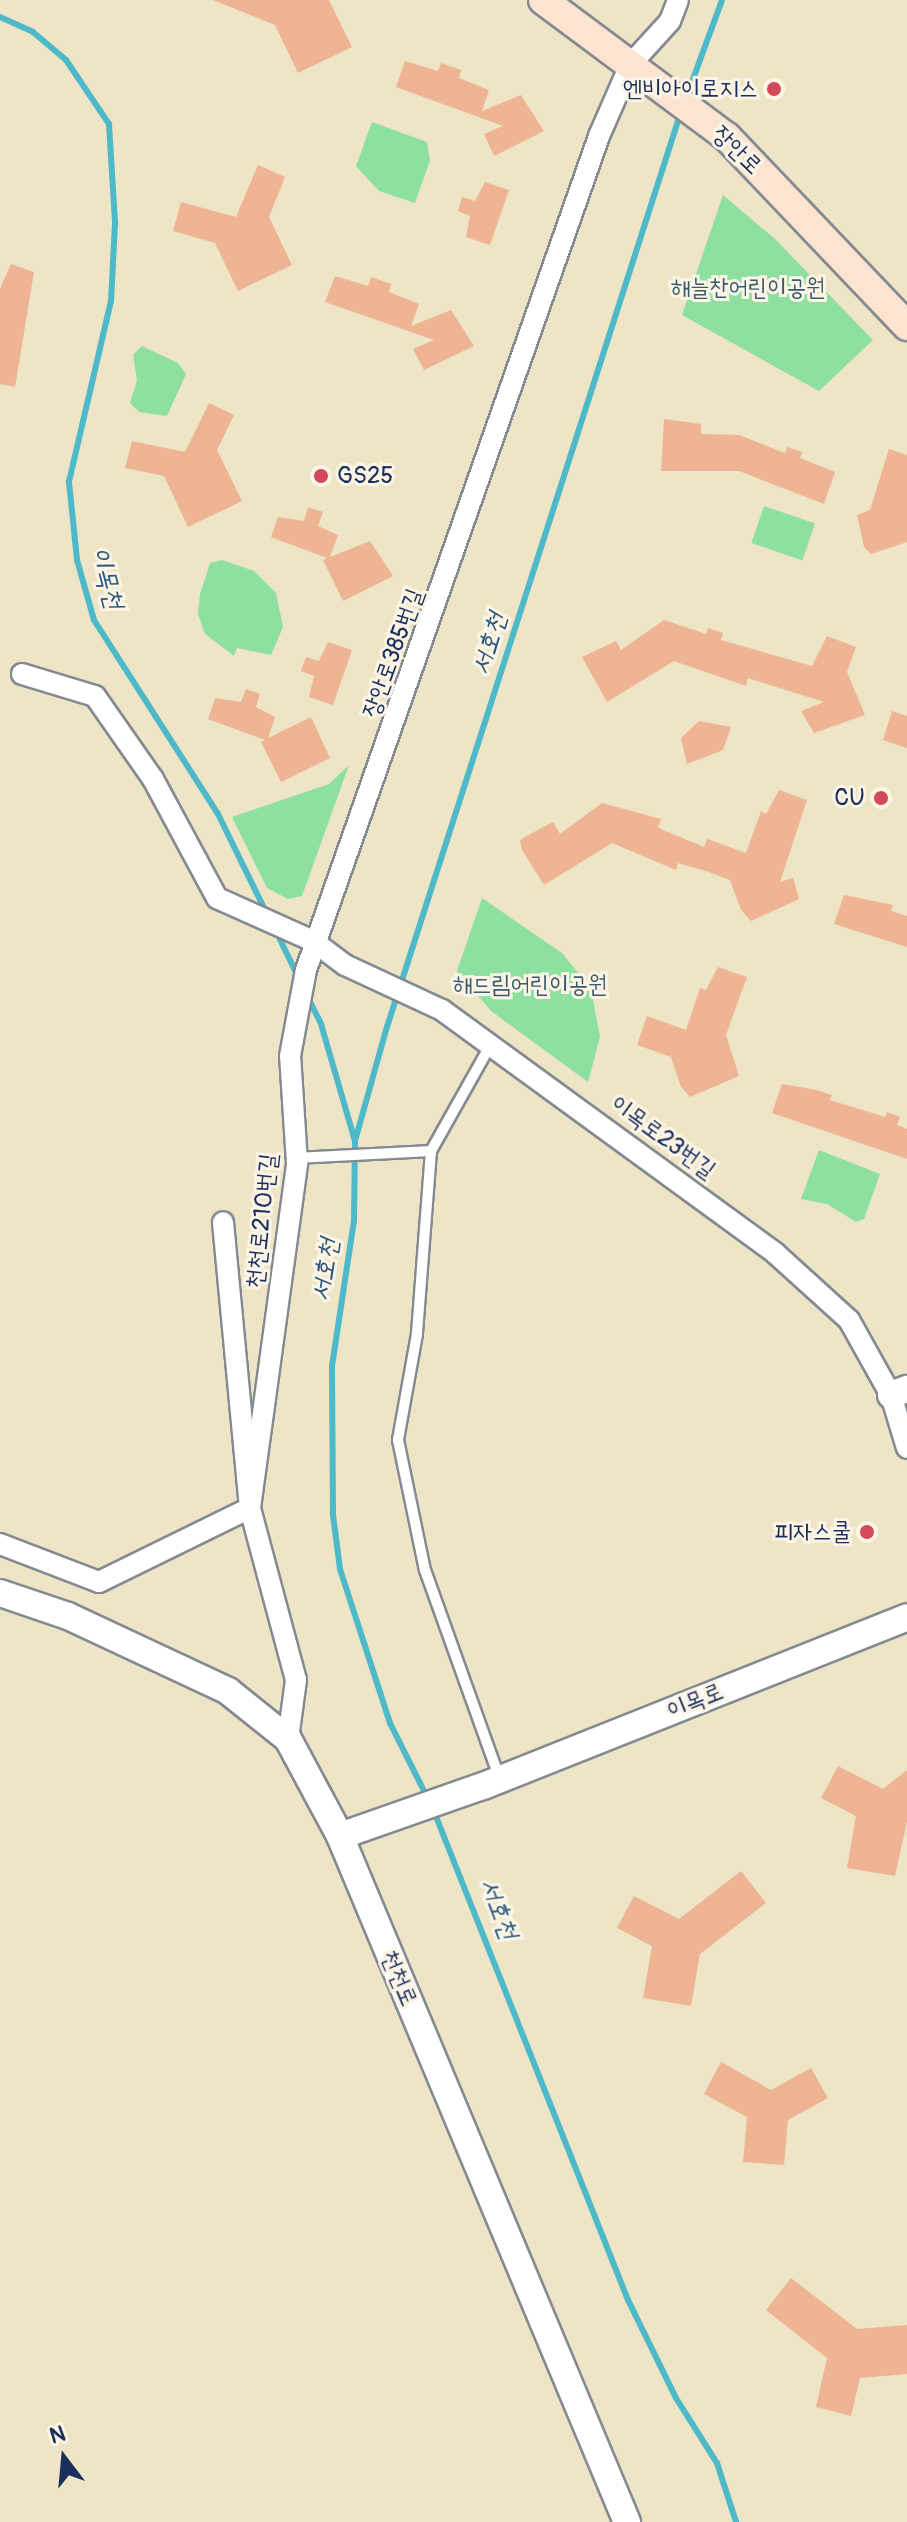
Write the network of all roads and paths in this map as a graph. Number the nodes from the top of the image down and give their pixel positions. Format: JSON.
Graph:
{"nodes":[{"id":1,"x":543,"y":0,"type":"edge"},
{"id":2,"x":678,"y":0,"type":"edge"},
{"id":3,"x":630,"y":65,"type":"junction"},
{"id":4,"x":907,"y":326,"type":"edge"},
{"id":5,"x":22,"y":674,"type":"dead end"},
{"id":6,"x":313,"y":941,"type":"junction"},
{"id":7,"x":491,"y":1044,"type":"junction"},
{"id":8,"x":431,"y":1151,"type":"junction"},
{"id":9,"x":300,"y":1158,"type":"junction"},
{"id":10,"x":223,"y":1222,"type":"dead end"},
{"id":11,"x":899,"y":1392,"type":"edge"},
{"id":12,"x":907,"y":1448,"type":"edge"},
{"id":13,"x":250,"y":1508,"type":"junction"},
{"id":14,"x":0,"y":1544,"type":"edge"},
{"id":15,"x":0,"y":1593,"type":"edge"},
{"id":16,"x":907,"y":1617,"type":"edge"},
{"id":17,"x":288,"y":1739,"type":"junction"},
{"id":18,"x":491,"y":1782,"type":"junction"},
{"id":19,"x":340,"y":1836,"type":"junction"},
{"id":20,"x":627,"y":2522,"type":"edge"}],
"edges":[{"from":1,"to":3,"type":"main road","name":"장안로"},
{"from":2,"to":3,"type":"street","name":"장안로385번길"},
{"from":3,"to":4,"type":"main road","name":"장안로"},
{"from":3,"to":6,"type":"street","name":"장안로385번길"},
{"from":5,"to":6,"type":"street"},
{"from":6,"to":7,"type":"street","name":"이목로23번길"},
{"from":6,"to":9,"type":"street","name":"천천로210번길"},
{"from":7,"to":8,"type":"lane"},
{"from":7,"to":11,"type":"street","name":"이목로23번길"},
{"from":8,"to":9,"type":"lane"},
{"from":8,"to":18,"type":"lane"},
{"from":9,"to":13,"type":"street","name":"천천로210번길"},
{"from":10,"to":13,"type":"street","name":"천천로210번길"},
{"from":11,"to":12,"type":"street","name":"이목로23번길"},
{"from":13,"to":14,"type":"street"},
{"from":13,"to":17,"type":"street","name":"천천로210번길"},
{"from":15,"to":17,"type":"street","name":"천천로"},
{"from":16,"to":18,"type":"street","name":"이목로"},
{"from":17,"to":19,"type":"street","name":"천천로"},
{"from":18,"to":19,"type":"street","name":"이목로"},
{"from":19,"to":20,"type":"street","name":"천천로"}]}
